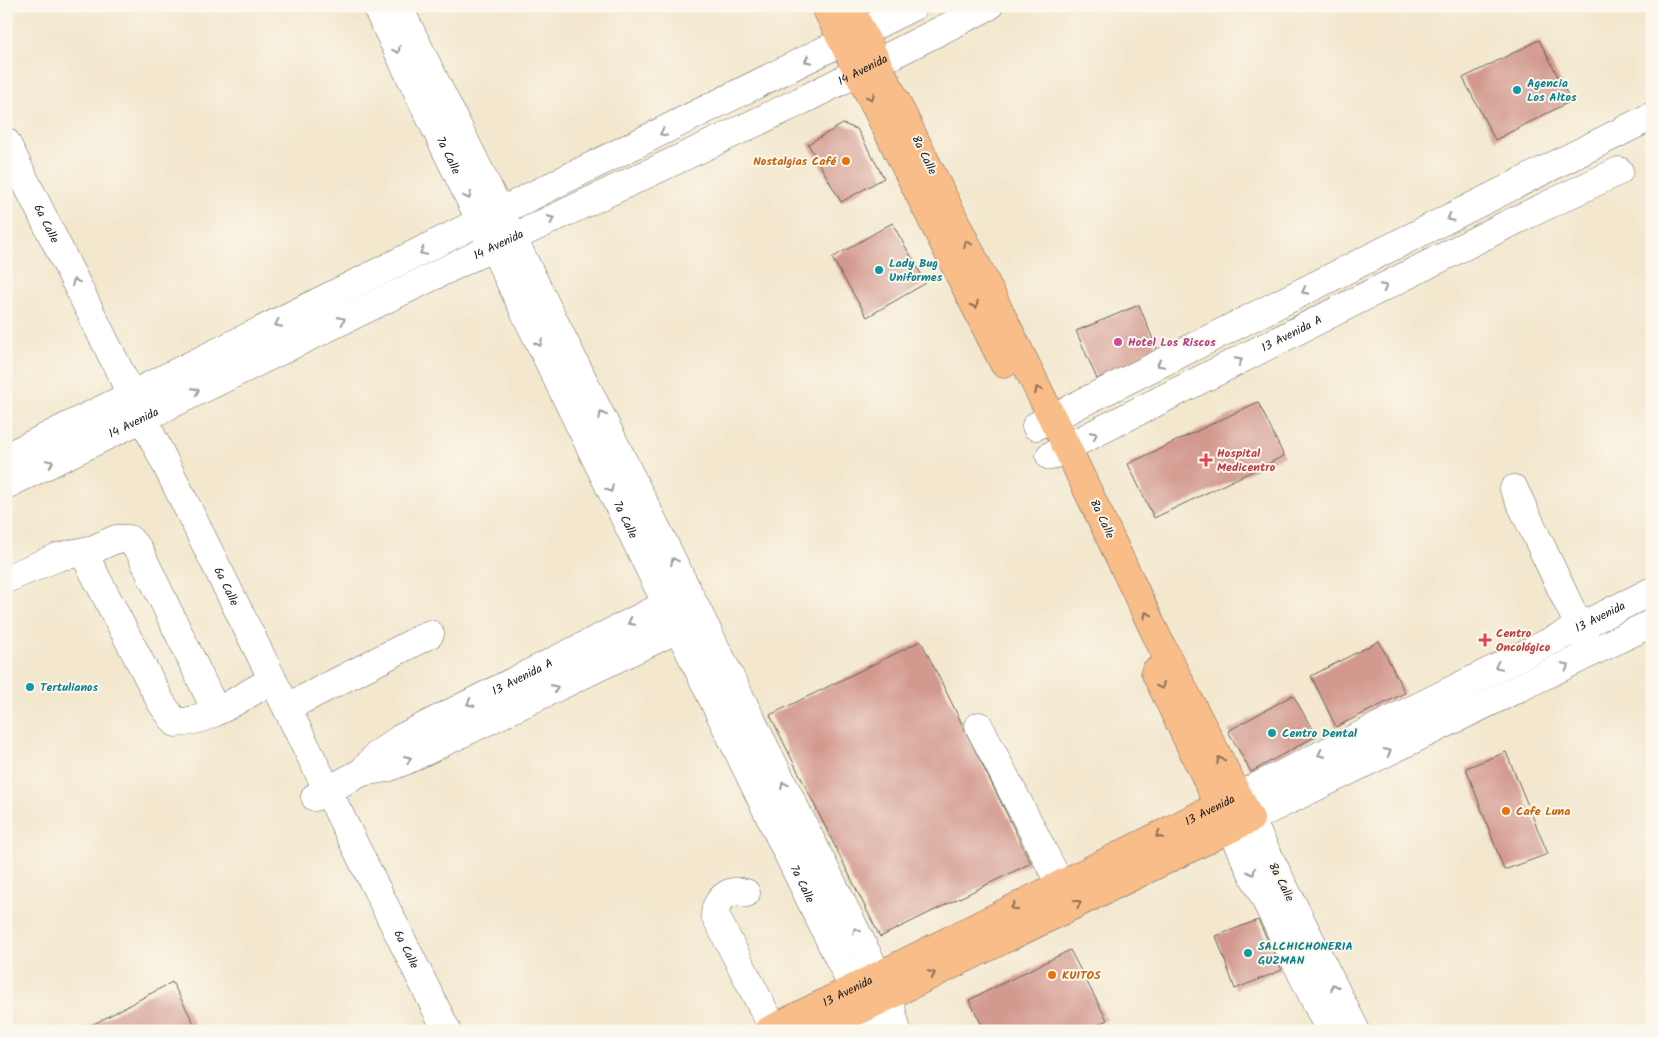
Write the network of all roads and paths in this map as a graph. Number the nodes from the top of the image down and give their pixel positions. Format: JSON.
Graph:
{"nodes":[{"id":1,"x":376,"y":6,"type":"edge"},
{"id":2,"x":398,"y":6,"type":"edge"},
{"id":3,"x":825,"y":6,"type":"edge"},
{"id":4,"x":850,"y":6,"type":"edge"},
{"id":5,"x":914,"y":6,"type":"edge"},
{"id":6,"x":990,"y":6,"type":"edge"},
{"id":7,"x":853,"y":37,"type":"junction"},
{"id":8,"x":869,"y":67,"type":"junction"},
{"id":9,"x":1652,"y":116,"type":"edge"},
{"id":10,"x":6,"y":142,"type":"edge"},
{"id":11,"x":1619,"y":172,"type":"dead end"},
{"id":12,"x":6,"y":185,"type":"edge"},
{"id":13,"x":1494,"y":196,"type":"junction"},
{"id":14,"x":1506,"y":225,"type":"junction"},
{"id":15,"x":497,"y":230,"type":"junction"},
{"id":16,"x":129,"y":410,"type":"junction"},
{"id":17,"x":1044,"y":422,"type":"junction"},
{"id":18,"x":1059,"y":452,"type":"junction"},
{"id":19,"x":6,"y":457,"type":"edge"},
{"id":20,"x":6,"y":485,"type":"edge"},
{"id":21,"x":1514,"y":489,"type":"dead end"},
{"id":22,"x":83,"y":552,"type":"junction"},
{"id":23,"x":6,"y":579,"type":"edge"},
{"id":24,"x":1652,"y":590,"type":"edge"},
{"id":25,"x":684,"y":611,"type":"junction"},
{"id":26,"x":1652,"y":624,"type":"edge"},
{"id":27,"x":1580,"y":626,"type":"junction"},
{"id":28,"x":430,"y":634,"type":"dead end"},
{"id":29,"x":1592,"y":653,"type":"junction"},
{"id":30,"x":260,"y":687,"type":"junction"},
{"id":31,"x":288,"y":707,"type":"junction"},
{"id":32,"x":216,"y":711,"type":"junction"},
{"id":33,"x":979,"y":726,"type":"dead end"},
{"id":34,"x":322,"y":793,"type":"junction"},
{"id":35,"x":1234,"y":812,"type":"junction"},
{"id":36,"x":1060,"y":884,"type":"junction"},
{"id":37,"x":746,"y":893,"type":"dead end"},
{"id":38,"x":883,"y":985,"type":"junction"},
{"id":39,"x":858,"y":998,"type":"junction"},
{"id":40,"x":771,"y":1029,"type":"edge"},
{"id":41,"x":431,"y":1031,"type":"edge"},
{"id":42,"x":448,"y":1031,"type":"edge"},
{"id":43,"x":817,"y":1031,"type":"edge"},
{"id":44,"x":880,"y":1031,"type":"edge"},
{"id":45,"x":897,"y":1031,"type":"edge"},
{"id":46,"x":1330,"y":1031,"type":"edge"},
{"id":47,"x":1356,"y":1031,"type":"edge"}],
"edges":[{"from":1,"to":15,"type":"street","name":"7a Calle","one_way":true},
{"from":2,"to":15,"type":"street","name":"7a Calle"},
{"from":3,"to":7,"type":"main road","name":"8a Calle"},
{"from":4,"to":7,"type":"main road","name":"8a Calle"},
{"from":5,"to":7,"type":"street","name":"14 Avenida"},
{"from":6,"to":8,"type":"street","name":"14 Avenida"},
{"from":7,"to":8,"type":"main road","name":"8a Calle"},
{"from":7,"to":15,"type":"street","name":"14 Avenida","one_way":true},
{"from":15,"to":8,"type":"street","name":"14 Avenida","one_way":true},
{"from":8,"to":17,"type":"main road","name":"8a Calle"},
{"from":9,"to":13,"type":"street"},
{"from":16,"to":10,"type":"street","name":"6a Calle","one_way":true},
{"from":11,"to":14,"type":"street","name":"13 Avenida A"},
{"from":12,"to":16,"type":"street","name":"6a Calle"},
{"from":13,"to":14,"type":"street"},
{"from":13,"to":17,"type":"street","one_way":true},
{"from":18,"to":14,"type":"street","name":"13 Avenida A","one_way":true},
{"from":15,"to":16,"type":"street","name":"14 Avenida"},
{"from":15,"to":25,"type":"street","name":"7a Calle"},
{"from":16,"to":19,"type":"street","name":"14 Avenida"},
{"from":20,"to":16,"type":"street","name":"14 Avenida","one_way":true},
{"from":16,"to":30,"type":"street","name":"6a Calle"},
{"from":16,"to":31,"type":"street","name":"6a Calle"},
{"from":17,"to":18,"type":"main road","name":"8a Calle"},
{"from":18,"to":35,"type":"main road","name":"8a Calle"},
{"from":21,"to":27,"type":"street"},
{"from":22,"to":23,"type":"street"},
{"from":22,"to":32,"type":"street"},
{"from":22,"to":32,"type":"street"},
{"from":24,"to":27,"type":"street","name":"13 Avenida"},
{"from":25,"to":34,"type":"street","name":"13 Avenida A"},
{"from":38,"to":25,"type":"street","name":"7a Calle","one_way":true},
{"from":25,"to":39,"type":"street","name":"7a Calle"},
{"from":26,"to":29,"type":"street","name":"13 Avenida"},
{"from":27,"to":29,"type":"street"},
{"from":27,"to":35,"type":"street","name":"13 Avenida","one_way":true},
{"from":28,"to":31,"type":"street"},
{"from":35,"to":29,"type":"street","name":"13 Avenida","one_way":true},
{"from":30,"to":32,"type":"street"},
{"from":30,"to":34,"type":"street","name":"6a Calle"},
{"from":31,"to":34,"type":"street","name":"6a Calle"},
{"from":33,"to":36,"type":"street"},
{"from":34,"to":41,"type":"street","name":"6a Calle"},
{"from":34,"to":42,"type":"street","name":"6a Calle"},
{"from":35,"to":36,"type":"main road","name":"13 Avenida","one_way":true},
{"from":38,"to":35,"type":"main road","name":"13 Avenida","one_way":true},
{"from":35,"to":46,"type":"street","name":"8a Calle","one_way":true},
{"from":47,"to":35,"type":"street","name":"8a Calle","one_way":true},
{"from":36,"to":38,"type":"main road","name":"13 Avenida","one_way":true},
{"from":37,"to":40,"type":"street"},
{"from":38,"to":39,"type":"main road","name":"13 Avenida"},
{"from":38,"to":45,"type":"street","name":"7a Calle"},
{"from":39,"to":40,"type":"main road","name":"13 Avenida"},
{"from":39,"to":43,"type":"main road","name":"13 Avenida"},
{"from":39,"to":44,"type":"street","name":"7a Calle"}]}
